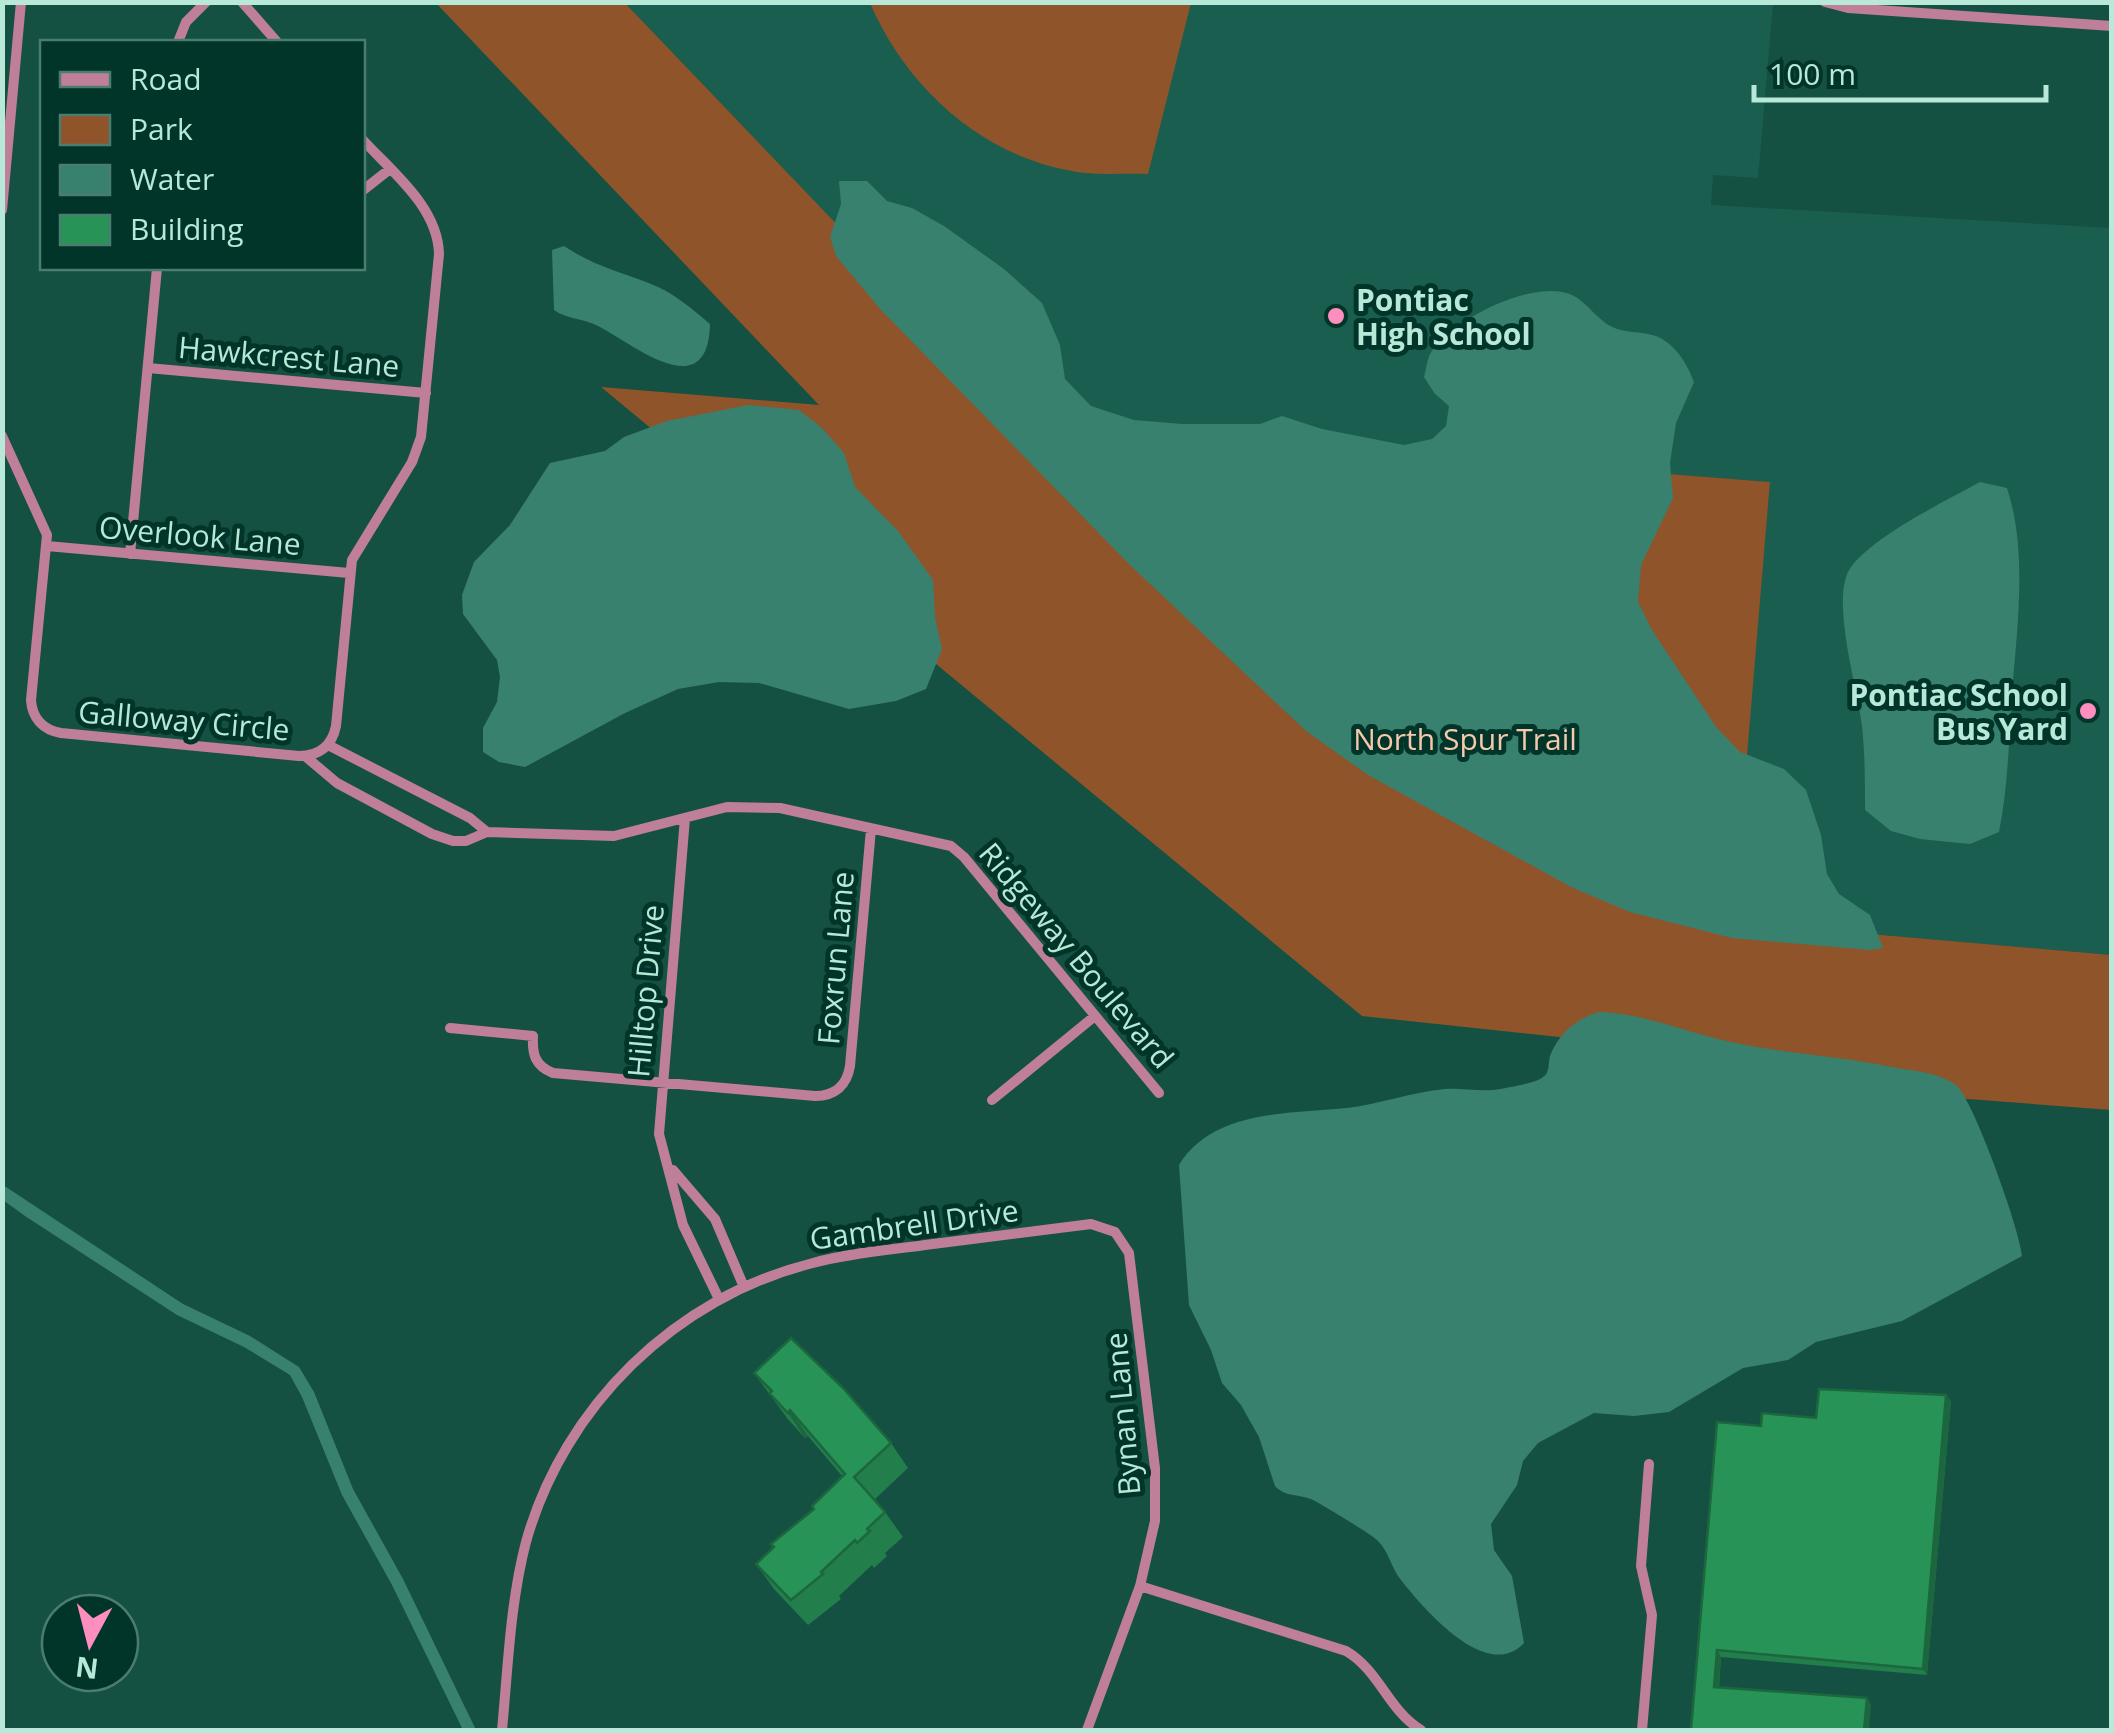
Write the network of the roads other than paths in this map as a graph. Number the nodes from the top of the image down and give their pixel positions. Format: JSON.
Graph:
{"nodes":[{"id":1,"x":22,"y":2,"type":"edge"},
{"id":2,"x":206,"y":2,"type":"edge"},
{"id":3,"x":242,"y":2,"type":"edge"},
{"id":4,"x":1825,"y":2,"type":"edge"},
{"id":5,"x":2110,"y":25,"type":"edge"},
{"id":6,"x":179,"y":40,"type":"edge"},
{"id":7,"x":276,"y":40,"type":"edge"},
{"id":8,"x":365,"y":142,"type":"edge"},
{"id":9,"x":390,"y":169,"type":"junction"},
{"id":10,"x":365,"y":189,"type":"edge"},
{"id":11,"x":2,"y":210,"type":"edge"},
{"id":12,"x":157,"y":270,"type":"edge"},
{"id":13,"x":148,"y":368,"type":"junction"},
{"id":14,"x":426,"y":393,"type":"junction"},
{"id":15,"x":2,"y":436,"type":"edge"},
{"id":16,"x":46,"y":546,"type":"junction"},
{"id":17,"x":130,"y":554,"type":"junction"},
{"id":18,"x":349,"y":573,"type":"junction"},
{"id":19,"x":328,"y":744,"type":"junction"},
{"id":20,"x":305,"y":756,"type":"junction"},
{"id":21,"x":685,"y":818,"type":"junction"},
{"id":22,"x":871,"y":829,"type":"junction"},
{"id":23,"x":487,"y":832,"type":"junction"},
{"id":24,"x":1095,"y":1016,"type":"junction"},
{"id":25,"x":450,"y":1028,"type":"dead end"},
{"id":26,"x":662,"y":1083,"type":"junction"},
{"id":27,"x":1159,"y":1093,"type":"dead end"},
{"id":28,"x":992,"y":1100,"type":"dead end"},
{"id":29,"x":670,"y":1167,"type":"junction"},
{"id":30,"x":1092,"y":1224,"type":"joint"},
{"id":31,"x":744,"y":1287,"type":"junction"},
{"id":32,"x":720,"y":1300,"type":"junction"},
{"id":33,"x":1650,"y":1464,"type":"dead end"},
{"id":34,"x":1140,"y":1586,"type":"junction"},
{"id":35,"x":502,"y":1730,"type":"edge"},
{"id":36,"x":1087,"y":1730,"type":"edge"},
{"id":37,"x":1421,"y":1730,"type":"edge"},
{"id":38,"x":1642,"y":1730,"type":"edge"}],
"edges":[{"from":1,"to":11,"type":"street"},
{"from":2,"to":6,"type":"street"},
{"from":3,"to":7,"type":"street"},
{"from":4,"to":5,"type":"street"},
{"from":8,"to":9,"type":"street","name":"Galloway Circle"},
{"from":9,"to":10,"type":"street"},
{"from":9,"to":14,"type":"street","name":"Galloway Circle"},
{"from":12,"to":13,"type":"street"},
{"from":13,"to":14,"type":"street","name":"Hawkcrest Lane"},
{"from":13,"to":17,"type":"street"},
{"from":14,"to":18,"type":"street","name":"Galloway Circle"},
{"from":15,"to":16,"type":"street","name":"Galloway Circle"},
{"from":16,"to":17,"type":"street","name":"Overlook Lane"},
{"from":16,"to":20,"type":"street","name":"Galloway Circle"},
{"from":17,"to":18,"type":"street","name":"Overlook Lane"},
{"from":18,"to":19,"type":"street","name":"Galloway Circle"},
{"from":19,"to":20,"type":"street","name":"Galloway Circle"},
{"from":19,"to":23,"type":"street"},
{"from":20,"to":23,"type":"street","name":"Ridgeway Boulevard"},
{"from":21,"to":22,"type":"street","name":"Ridgeway Boulevard"},
{"from":21,"to":23,"type":"street","name":"Ridgeway Boulevard"},
{"from":21,"to":26,"type":"street","name":"Hilltop Drive"},
{"from":22,"to":24,"type":"street","name":"Ridgeway Boulevard"},
{"from":22,"to":26,"type":"street","name":"Foxrun Lane"},
{"from":24,"to":27,"type":"street","name":"Ridgeway Boulevard"},
{"from":24,"to":28,"type":"street"},
{"from":25,"to":26,"type":"street"},
{"from":26,"to":29,"type":"street","name":"Hilltop Drive"},
{"from":29,"to":31,"type":"street","name":"Hilltop Drive"},
{"from":29,"to":32,"type":"street","name":"Hilltop Drive"},
{"from":30,"to":31,"type":"street","name":"Gambrell Drive"},
{"from":30,"to":34,"type":"street","name":"Bynan Lane"},
{"from":31,"to":32,"type":"street","name":"Gambrell Drive"},
{"from":32,"to":35,"type":"street","name":"Gambrell Drive"},
{"from":33,"to":38,"type":"street"},
{"from":34,"to":36,"type":"street","name":"Bynan Lane"},
{"from":34,"to":37,"type":"street"}]}
